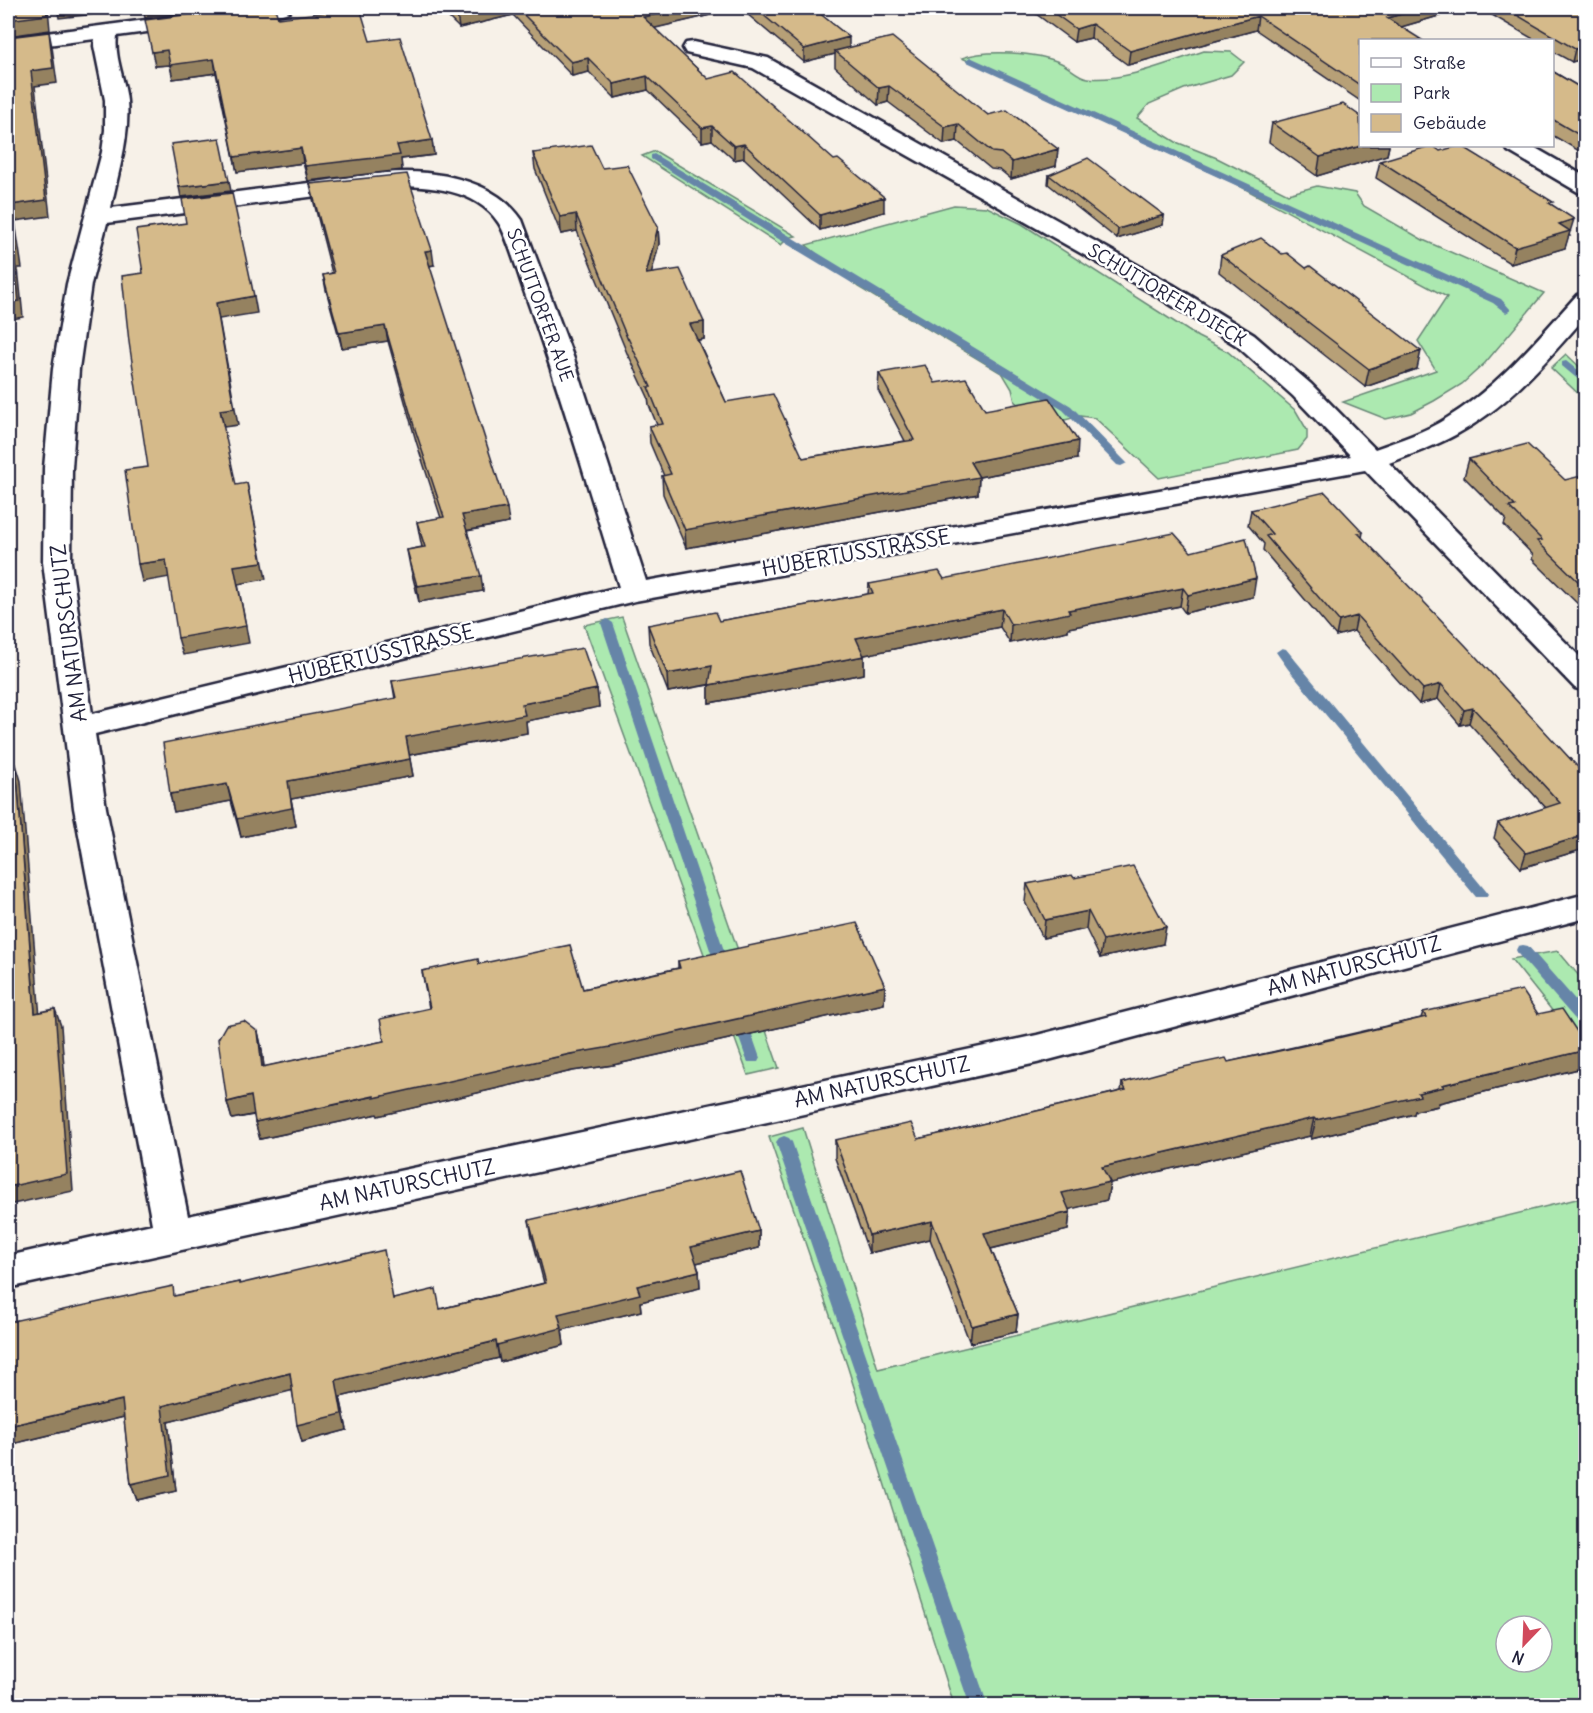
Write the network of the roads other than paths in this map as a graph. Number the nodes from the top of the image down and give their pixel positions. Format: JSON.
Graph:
{"nodes":[{"id":1,"x":282,"y":8,"type":"edge"},
{"id":2,"x":107,"y":30,"type":"junction"},
{"id":3,"x":8,"y":44,"type":"edge"},
{"id":4,"x":694,"y":48,"type":"dead end"},
{"id":5,"x":1518,"y":147,"type":"edge"},
{"id":6,"x":1586,"y":187,"type":"edge"},
{"id":7,"x":97,"y":217,"type":"junction"},
{"id":8,"x":1586,"y":300,"type":"edge"},
{"id":9,"x":1371,"y":461,"type":"junction"},
{"id":10,"x":635,"y":592,"type":"junction"},
{"id":11,"x":1586,"y":681,"type":"edge"},
{"id":12,"x":80,"y":726,"type":"junction"},
{"id":13,"x":1586,"y":906,"type":"edge"},
{"id":14,"x":173,"y":1235,"type":"junction"},
{"id":15,"x":8,"y":1272,"type":"edge"}],
"edges":[{"from":1,"to":2,"type":"street"},
{"from":2,"to":3,"type":"street"},
{"from":2,"to":7,"type":"street","name":"AM NATURSCHUTZ"},
{"from":4,"to":9,"type":"street","name":"SCHUTTORFER DIECK"},
{"from":5,"to":6,"type":"street"},
{"from":7,"to":10,"type":"street","name":"SCHUTTORFER AUE"},
{"from":7,"to":12,"type":"street","name":"AM NATURSCHUTZ"},
{"from":8,"to":9,"type":"street","name":"HUBERTUSSTRASSE"},
{"from":9,"to":10,"type":"street","name":"HUBERTUSSTRASSE"},
{"from":9,"to":11,"type":"street","name":"SCHUTTORFER DIECK"},
{"from":10,"to":12,"type":"street","name":"HUBERTUSSTRASSE"},
{"from":12,"to":14,"type":"street","name":"AM NATURSCHUTZ"},
{"from":13,"to":14,"type":"street","name":"AM NATURSCHUTZ"},
{"from":14,"to":15,"type":"street","name":"AM NATURSCHUTZ"}]}
